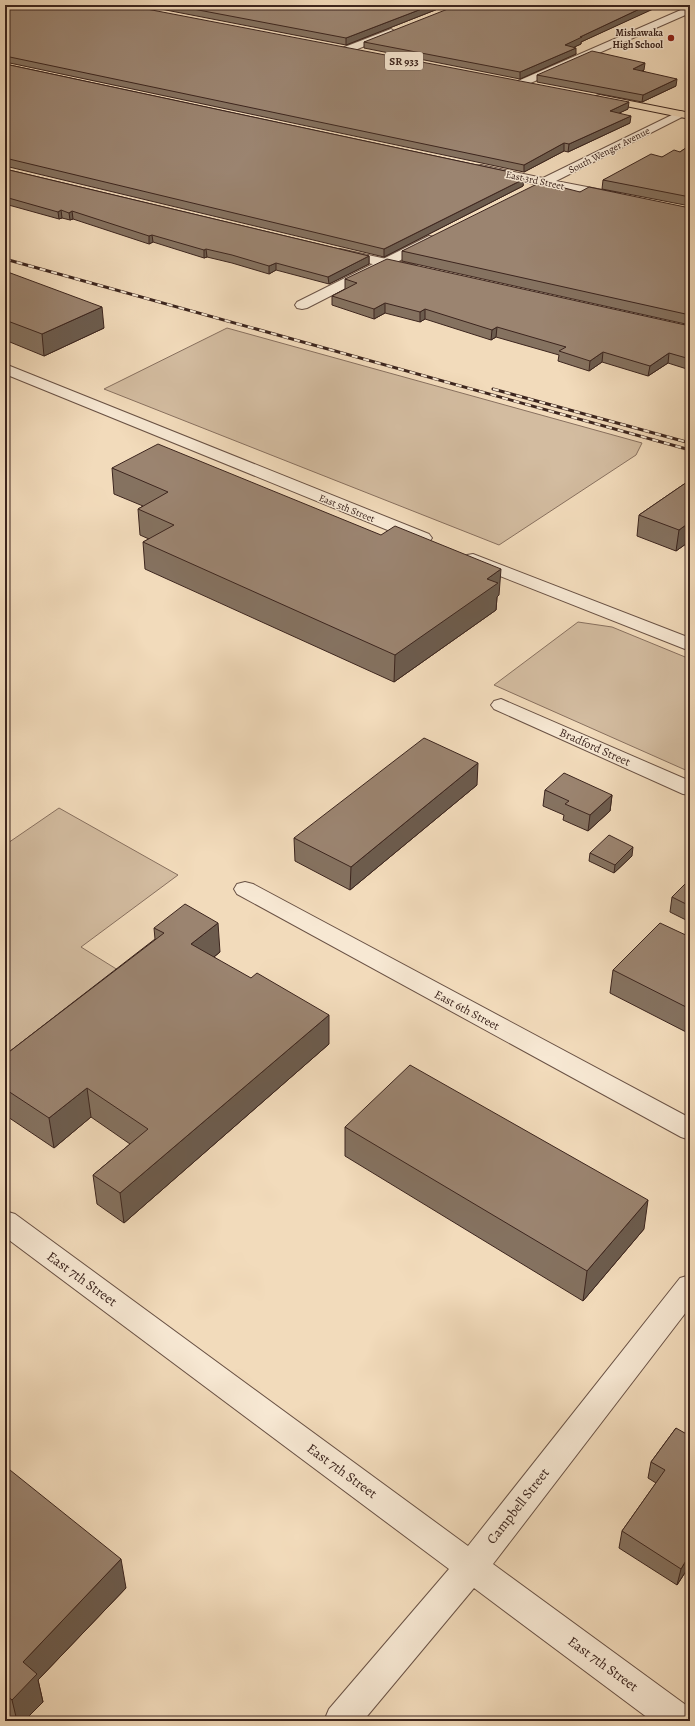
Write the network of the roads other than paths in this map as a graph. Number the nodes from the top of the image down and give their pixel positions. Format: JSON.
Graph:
{"nodes":[{"id":1,"x":690,"y":10,"type":"edge"},
{"id":2,"x":401,"y":28,"type":"edge"},
{"id":3,"x":342,"y":49,"type":"joint"},
{"id":4,"x":367,"y":54,"type":"edge"},
{"id":5,"x":518,"y":82,"type":"joint"},
{"id":6,"x":537,"y":86,"type":"edge"},
{"id":7,"x":590,"y":96,"type":"edge"},
{"id":8,"x":685,"y":115,"type":"edge"},
{"id":9,"x":471,"y":167,"type":"edge"},
{"id":10,"x":545,"y":182,"type":"junction"},
{"id":11,"x":524,"y":192,"type":"edge"},
{"id":12,"x":629,"y":199,"type":"edge"},
{"id":13,"x":440,"y":235,"type":"edge"},
{"id":14,"x":331,"y":251,"type":"edge"},
{"id":15,"x":385,"y":263,"type":"junction"},
{"id":16,"x":424,"y":271,"type":"edge"},
{"id":17,"x":302,"y":305,"type":"dead end"},
{"id":18,"x":5,"y":369,"type":"edge"},
{"id":19,"x":435,"y":543,"type":"edge"},
{"id":20,"x":457,"y":552,"type":"edge"},
{"id":21,"x":690,"y":645,"type":"edge"},
{"id":22,"x":501,"y":705,"type":"dead end"},
{"id":23,"x":690,"y":789,"type":"edge"},
{"id":24,"x":245,"y":889,"type":"dead end"},
{"id":25,"x":690,"y":1130,"type":"edge"},
{"id":26,"x":5,"y":1222,"type":"edge"},
{"id":27,"x":690,"y":1286,"type":"edge"},
{"id":28,"x":471,"y":1567,"type":"junction"},
{"id":29,"x":341,"y":1721,"type":"edge"},
{"id":30,"x":680,"y":1721,"type":"edge"}],
"edges":[{"from":1,"to":5,"type":"street"},
{"from":2,"to":3,"type":"street"},
{"from":3,"to":4,"type":"main road","number":"SR 933"},
{"from":5,"to":6,"type":"main road"},
{"from":7,"to":8,"type":"main road"},
{"from":8,"to":10,"type":"street","name":"South Wenger Avenue"},
{"from":9,"to":10,"type":"street","name":"East 3rd Street"},
{"from":10,"to":11,"type":"street","name":"South Wenger Avenue"},
{"from":10,"to":12,"type":"street","name":"East 3rd Street"},
{"from":13,"to":15,"type":"street"},
{"from":14,"to":15,"type":"street"},
{"from":15,"to":16,"type":"street"},
{"from":15,"to":17,"type":"street"},
{"from":18,"to":19,"type":"street","name":"East 5th Street"},
{"from":20,"to":21,"type":"street"},
{"from":22,"to":23,"type":"street","name":"Bradford Street"},
{"from":24,"to":25,"type":"street","name":"East 6th Street"},
{"from":26,"to":28,"type":"street","name":"East 7th Street"},
{"from":27,"to":28,"type":"street","name":"Campbell Street"},
{"from":28,"to":29,"type":"street","name":"Campbell Street"},
{"from":28,"to":30,"type":"street","name":"East 7th Street"}]}
